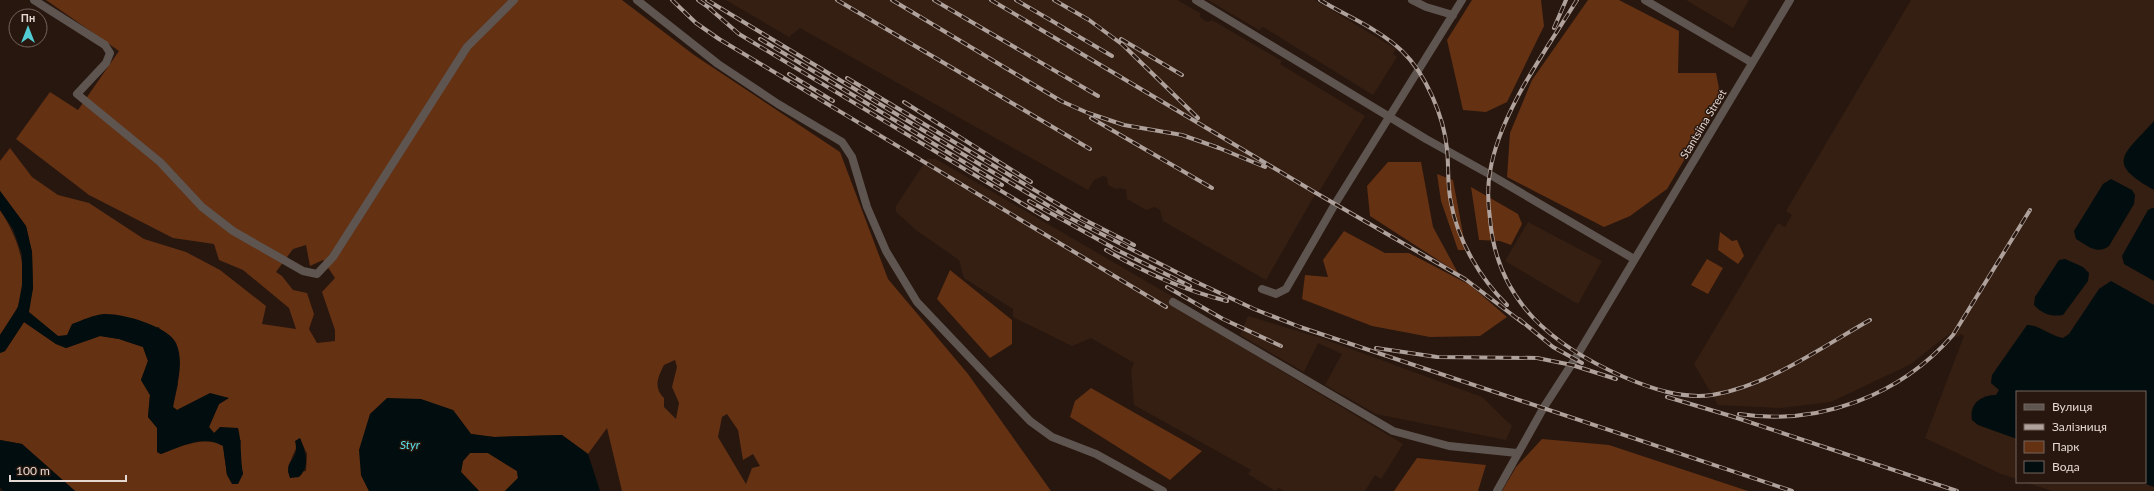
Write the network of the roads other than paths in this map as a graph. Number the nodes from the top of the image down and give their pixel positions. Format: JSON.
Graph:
{"nodes":[{"id":1,"x":34,"y":0,"type":"edge"},
{"id":2,"x":514,"y":0,"type":"edge"},
{"id":3,"x":637,"y":0,"type":"edge"},
{"id":4,"x":1196,"y":0,"type":"edge"},
{"id":5,"x":1412,"y":0,"type":"edge"},
{"id":6,"x":1462,"y":0,"type":"edge"},
{"id":7,"x":1645,"y":0,"type":"edge"},
{"id":8,"x":1790,"y":0,"type":"edge"},
{"id":9,"x":1453,"y":15,"type":"junction"},
{"id":10,"x":1751,"y":62,"type":"junction"},
{"id":11,"x":1390,"y":117,"type":"junction"},
{"id":12,"x":1634,"y":259,"type":"junction"},
{"id":13,"x":1262,"y":289,"type":"dead end"},
{"id":14,"x":1173,"y":302,"type":"dead end"},
{"id":15,"x":1517,"y":453,"type":"junction"},
{"id":16,"x":1163,"y":491,"type":"edge"},
{"id":17,"x":1497,"y":491,"type":"edge"}],
"edges":[{"from":1,"to":2,"type":"street"},
{"from":3,"to":16,"type":"street"},
{"from":4,"to":11,"type":"street"},
{"from":5,"to":9,"type":"street"},
{"from":6,"to":9,"type":"street"},
{"from":7,"to":10,"type":"street"},
{"from":8,"to":10,"type":"street","name":"Stantsiina Street"},
{"from":9,"to":11,"type":"street"},
{"from":10,"to":12,"type":"street","name":"Stantsiina Street"},
{"from":11,"to":12,"type":"street"},
{"from":11,"to":13,"type":"street"},
{"from":12,"to":15,"type":"street","name":"Stantsiina Street"},
{"from":14,"to":15,"type":"street"},
{"from":15,"to":17,"type":"street","name":"Stantsiina Street"}]}
